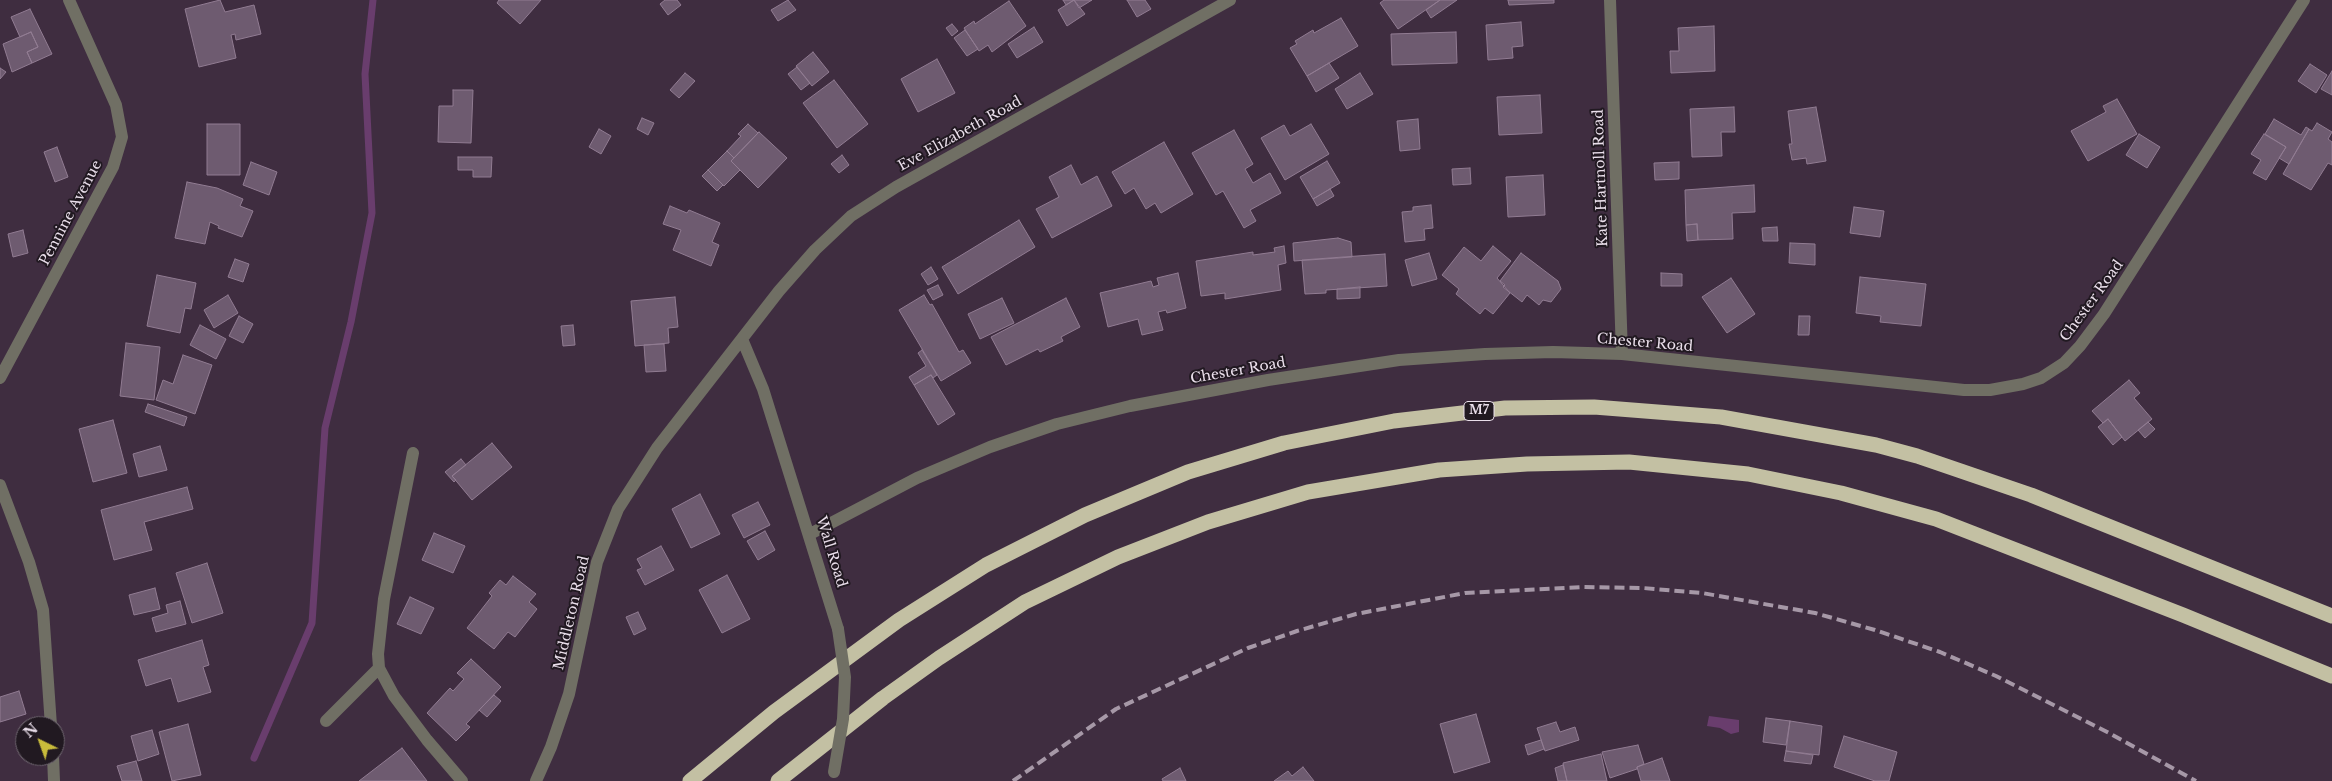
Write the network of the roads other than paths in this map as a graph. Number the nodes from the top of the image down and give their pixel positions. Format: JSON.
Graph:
{"nodes":[{"id":1,"x":69,"y":0,"type":"edge"},
{"id":2,"x":1230,"y":0,"type":"edge"},
{"id":3,"x":1610,"y":0,"type":"edge"},
{"id":4,"x":2304,"y":0,"type":"edge"},
{"id":5,"x":742,"y":339,"type":"junction"},
{"id":6,"x":1622,"y":354,"type":"junction"},
{"id":7,"x":0,"y":378,"type":"edge"},
{"id":8,"x":413,"y":453,"type":"dead end"},
{"id":9,"x":0,"y":485,"type":"edge"},
{"id":10,"x":810,"y":534,"type":"junction"},
{"id":11,"x":2332,"y":616,"type":"edge"},
{"id":12,"x":379,"y":668,"type":"junction"},
{"id":13,"x":2332,"y":676,"type":"edge"},
{"id":14,"x":51,"y":716,"type":"edge"},
{"id":15,"x":326,"y":720,"type":"dead end"},
{"id":16,"x":53,"y":766,"type":"edge"},
{"id":17,"x":832,"y":776,"type":"edge"},
{"id":18,"x":54,"y":781,"type":"edge"},
{"id":19,"x":462,"y":781,"type":"edge"},
{"id":20,"x":536,"y":781,"type":"edge"},
{"id":21,"x":690,"y":781,"type":"edge"},
{"id":22,"x":778,"y":781,"type":"edge"}],
"edges":[{"from":1,"to":7,"type":"street","name":"Pennine Avenue"},
{"from":2,"to":5,"type":"street","name":"Eve Elizabeth Road"},
{"from":3,"to":6,"type":"street","name":"Kate Hartnoll Road"},
{"from":4,"to":6,"type":"street","name":"Chester Road"},
{"from":5,"to":10,"type":"street","name":"Wall Road"},
{"from":5,"to":20,"type":"street","name":"Middleton Road"},
{"from":6,"to":10,"type":"street","name":"Chester Road"},
{"from":8,"to":12,"type":"street"},
{"from":9,"to":14,"type":"street"},
{"from":10,"to":17,"type":"street","name":"Wall Road","bridge":true},
{"from":11,"to":21,"type":"highway","number":"M7"},
{"from":12,"to":15,"type":"street"},
{"from":12,"to":19,"type":"street"},
{"from":13,"to":22,"type":"highway"},
{"from":16,"to":18,"type":"street"}]}
